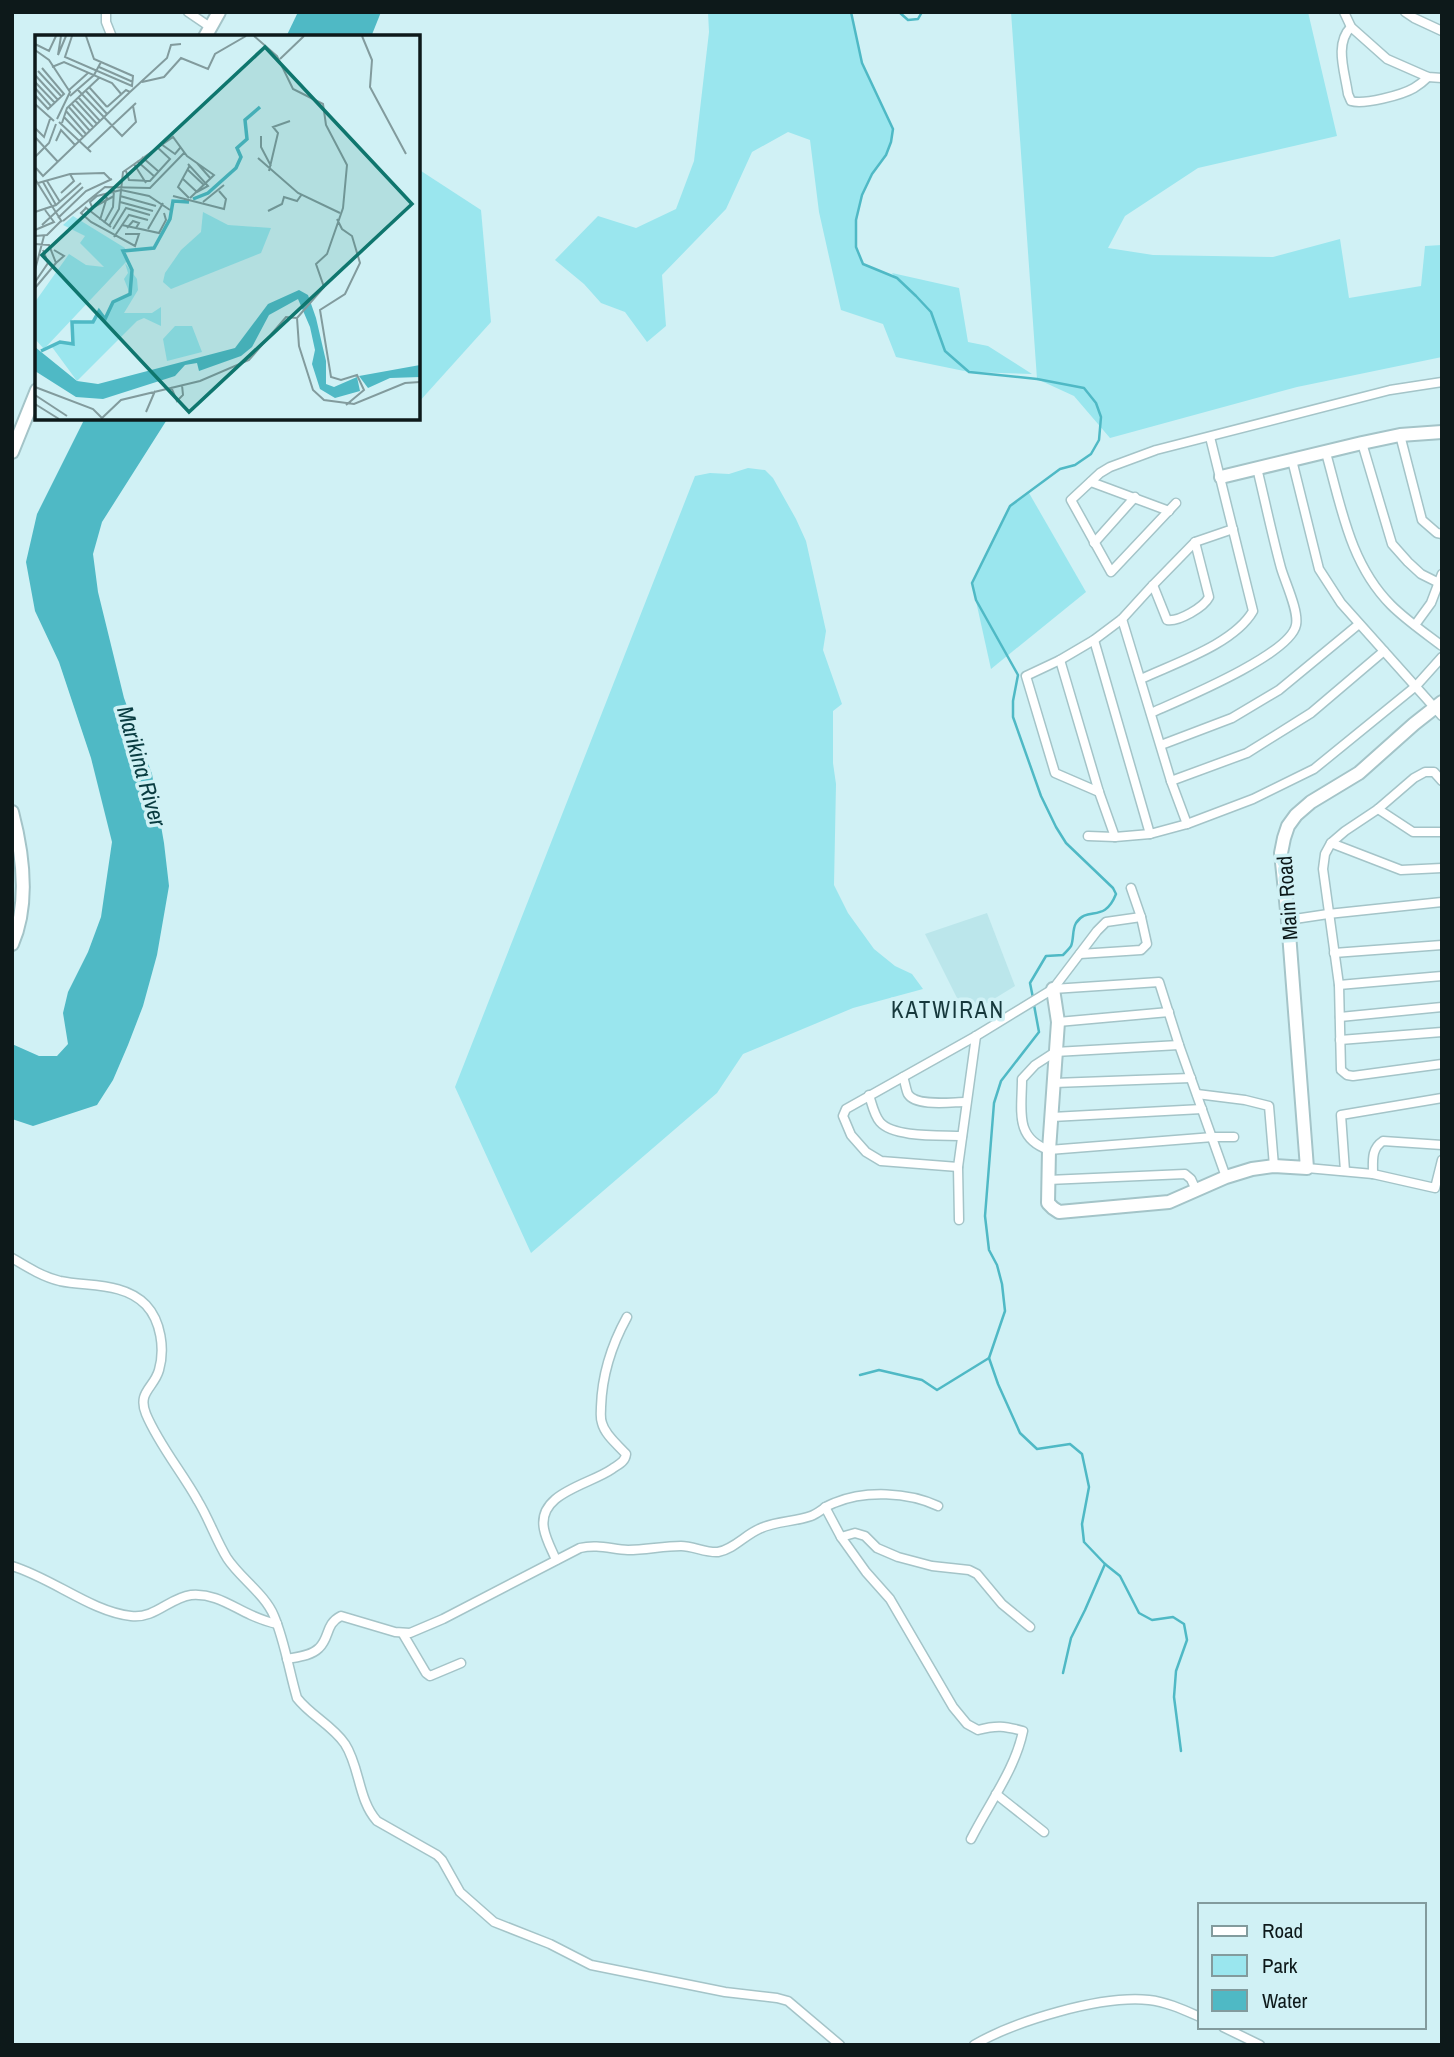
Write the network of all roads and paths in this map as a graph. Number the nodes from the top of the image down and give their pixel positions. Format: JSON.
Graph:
{"nodes":[{"id":1,"x":106,"y":12,"type":"edge"},
{"id":2,"x":188,"y":12,"type":"edge"},
{"id":3,"x":219,"y":12,"type":"edge"},
{"id":4,"x":1344,"y":12,"type":"edge"},
{"id":5,"x":1405,"y":12,"type":"edge"},
{"id":6,"x":1351,"y":27,"type":"junction"},
{"id":7,"x":1442,"y":31,"type":"edge"},
{"id":8,"x":207,"y":32,"type":"edge"},
{"id":9,"x":110,"y":35,"type":"edge"},
{"id":10,"x":1428,"y":77,"type":"junction"},
{"id":11,"x":1442,"y":78,"type":"edge"},
{"id":12,"x":1442,"y":382,"type":"edge"},
{"id":13,"x":35,"y":395,"type":"edge"},
{"id":14,"x":1442,"y":432,"type":"edge"},
{"id":15,"x":1400,"y":435,"type":"junction"},
{"id":16,"x":1210,"y":438,"type":"junction"},
{"id":17,"x":1363,"y":443,"type":"junction"},
{"id":18,"x":12,"y":452,"type":"edge"},
{"id":19,"x":1326,"y":453,"type":"junction"},
{"id":20,"x":1292,"y":460,"type":"junction"},
{"id":21,"x":1257,"y":468,"type":"junction"},
{"id":22,"x":1221,"y":477,"type":"junction"},
{"id":23,"x":1091,"y":482,"type":"junction"},
{"id":24,"x":1135,"y":498,"type":"junction"},
{"id":25,"x":1176,"y":503,"type":"dead end"},
{"id":26,"x":1169,"y":511,"type":"junction"},
{"id":27,"x":1233,"y":529,"type":"junction"},
{"id":28,"x":1442,"y":534,"type":"edge"},
{"id":29,"x":1195,"y":542,"type":"junction"},
{"id":30,"x":1094,"y":543,"type":"junction"},
{"id":31,"x":1440,"y":578,"type":"edge"},
{"id":32,"x":1153,"y":585,"type":"junction"},
{"id":33,"x":1122,"y":619,"type":"junction"},
{"id":34,"x":1359,"y":624,"type":"junction"},
{"id":35,"x":1415,"y":625,"type":"junction"},
{"id":36,"x":1094,"y":640,"type":"junction"},
{"id":37,"x":1442,"y":646,"type":"edge"},
{"id":38,"x":1384,"y":652,"type":"junction"},
{"id":39,"x":1442,"y":657,"type":"edge"},
{"id":40,"x":1060,"y":660,"type":"junction"},
{"id":41,"x":1141,"y":679,"type":"junction"},
{"id":42,"x":1416,"y":685,"type":"junction"},
{"id":43,"x":1439,"y":709,"type":"edge"},
{"id":44,"x":1151,"y":713,"type":"junction"},
{"id":45,"x":1161,"y":745,"type":"junction"},
{"id":46,"x":1442,"y":780,"type":"edge"},
{"id":47,"x":1171,"y":781,"type":"junction"},
{"id":48,"x":1099,"y":792,"type":"junction"},
{"id":49,"x":1378,"y":809,"type":"junction"},
{"id":50,"x":12,"y":812,"type":"edge"},
{"id":51,"x":1187,"y":824,"type":"junction"},
{"id":52,"x":1442,"y":832,"type":"edge"},
{"id":53,"x":1150,"y":834,"type":"junction"},
{"id":54,"x":1088,"y":836,"type":"dead end"},
{"id":55,"x":1115,"y":837,"type":"junction"},
{"id":56,"x":1331,"y":843,"type":"junction"},
{"id":57,"x":1442,"y":868,"type":"edge"},
{"id":58,"x":1131,"y":888,"type":"dead end"},
{"id":59,"x":1442,"y":902,"type":"edge"},
{"id":60,"x":1328,"y":914,"type":"junction"},
{"id":61,"x":1141,"y":917,"type":"junction"},
{"id":62,"x":1289,"y":920,"type":"junction"},
{"id":63,"x":12,"y":944,"type":"edge"},
{"id":64,"x":1442,"y":944,"type":"edge"},
{"id":65,"x":1334,"y":953,"type":"junction"},
{"id":66,"x":1080,"y":954,"type":"junction"},
{"id":67,"x":1442,"y":976,"type":"edge"},
{"id":68,"x":1339,"y":985,"type":"junction"},
{"id":69,"x":1053,"y":989,"type":"junction"},
{"id":70,"x":1442,"y":1007,"type":"edge"},
{"id":71,"x":1169,"y":1012,"type":"junction"},
{"id":72,"x":1340,"y":1017,"type":"junction"},
{"id":73,"x":1058,"y":1022,"type":"junction"},
{"id":74,"x":1442,"y":1032,"type":"edge"},
{"id":75,"x":976,"y":1036,"type":"junction"},
{"id":76,"x":1340,"y":1040,"type":"junction"},
{"id":77,"x":1179,"y":1045,"type":"junction"},
{"id":78,"x":1055,"y":1052,"type":"junction"},
{"id":79,"x":1442,"y":1064,"type":"edge"},
{"id":80,"x":903,"y":1077,"type":"junction"},
{"id":81,"x":1191,"y":1078,"type":"junction"},
{"id":82,"x":1054,"y":1083,"type":"junction"},
{"id":83,"x":1198,"y":1094,"type":"junction"},
{"id":84,"x":869,"y":1096,"type":"junction"},
{"id":85,"x":1442,"y":1098,"type":"edge"},
{"id":86,"x":965,"y":1102,"type":"junction"},
{"id":87,"x":1202,"y":1109,"type":"junction"},
{"id":88,"x":1052,"y":1117,"type":"junction"},
{"id":89,"x":962,"y":1136,"type":"junction"},
{"id":90,"x":1213,"y":1137,"type":"junction"},
{"id":91,"x":1234,"y":1137,"type":"dead end"},
{"id":92,"x":1442,"y":1145,"type":"edge"},
{"id":93,"x":1049,"y":1150,"type":"junction"},
{"id":94,"x":1442,"y":1160,"type":"edge"},
{"id":95,"x":1274,"y":1166,"type":"junction"},
{"id":96,"x":958,"y":1167,"type":"junction"},
{"id":97,"x":1307,"y":1168,"type":"junction"},
{"id":98,"x":1345,"y":1171,"type":"junction"},
{"id":99,"x":1373,"y":1174,"type":"junction"},
{"id":100,"x":1226,"y":1177,"type":"junction"},
{"id":101,"x":1048,"y":1180,"type":"junction"},
{"id":102,"x":1196,"y":1191,"type":"junction"},
{"id":103,"x":959,"y":1220,"type":"dead end"},
{"id":104,"x":12,"y":1258,"type":"edge"},
{"id":105,"x":627,"y":1317,"type":"dead end"},
{"id":106,"x":938,"y":1506,"type":"dead end"},
{"id":107,"x":825,"y":1507,"type":"junction"},
{"id":108,"x":841,"y":1537,"type":"junction"},
{"id":109,"x":556,"y":1560,"type":"junction"},
{"id":110,"x":12,"y":1566,"type":"edge"},
{"id":111,"x":277,"y":1624,"type":"junction"},
{"id":112,"x":1030,"y":1627,"type":"dead end"},
{"id":113,"x":403,"y":1633,"type":"junction"},
{"id":114,"x":287,"y":1659,"type":"junction"},
{"id":115,"x":461,"y":1663,"type":"dead end"},
{"id":116,"x":996,"y":1794,"type":"junction"},
{"id":117,"x":1044,"y":1832,"type":"dead end"},
{"id":118,"x":971,"y":1839,"type":"dead end"},
{"id":119,"x":1198,"y":2016,"type":"edge"},
{"id":120,"x":1227,"y":2029,"type":"edge"},
{"id":121,"x":840,"y":2045,"type":"edge"},
{"id":122,"x":974,"y":2045,"type":"edge"},
{"id":123,"x":1260,"y":2045,"type":"edge"}],
"edges":[{"from":1,"to":9,"type":"street"},
{"from":2,"to":8,"type":"street"},
{"from":3,"to":8,"type":"street"},
{"from":4,"to":6,"type":"street"},
{"from":5,"to":7,"type":"street"},
{"from":6,"to":10,"type":"street"},
{"from":6,"to":10,"type":"street"},
{"from":10,"to":11,"type":"street"},
{"from":12,"to":16,"type":"street"},
{"from":13,"to":18,"type":"street"},
{"from":14,"to":15,"type":"street"},
{"from":15,"to":17,"type":"street"},
{"from":15,"to":28,"type":"street"},
{"from":16,"to":22,"type":"street"},
{"from":16,"to":23,"type":"street"},
{"from":17,"to":19,"type":"street"},
{"from":17,"to":31,"type":"street"},
{"from":19,"to":20,"type":"street"},
{"from":19,"to":35,"type":"street"},
{"from":20,"to":21,"type":"street"},
{"from":20,"to":34,"type":"street"},
{"from":21,"to":22,"type":"street"},
{"from":21,"to":44,"type":"street"},
{"from":22,"to":27,"type":"street"},
{"from":23,"to":24,"type":"street"},
{"from":23,"to":30,"type":"street"},
{"from":24,"to":26,"type":"street"},
{"from":24,"to":30,"type":"street"},
{"from":25,"to":26,"type":"street"},
{"from":26,"to":30,"type":"street"},
{"from":27,"to":29,"type":"street"},
{"from":27,"to":41,"type":"street"},
{"from":29,"to":32,"type":"street"},
{"from":29,"to":32,"type":"street"},
{"from":31,"to":35,"type":"street"},
{"from":32,"to":33,"type":"street"},
{"from":33,"to":36,"type":"street"},
{"from":33,"to":41,"type":"street"},
{"from":34,"to":38,"type":"street"},
{"from":34,"to":45,"type":"street"},
{"from":35,"to":37,"type":"street"},
{"from":36,"to":40,"type":"street"},
{"from":36,"to":53,"type":"street"},
{"from":38,"to":42,"type":"street"},
{"from":38,"to":47,"type":"street"},
{"from":39,"to":42,"type":"street"},
{"from":40,"to":48,"type":"street"},
{"from":40,"to":48,"type":"street"},
{"from":41,"to":44,"type":"street"},
{"from":42,"to":43,"type":"street"},
{"from":42,"to":51,"type":"street"},
{"from":43,"to":62,"type":"street","name":"Main Road"},
{"from":44,"to":45,"type":"street"},
{"from":45,"to":47,"type":"street"},
{"from":46,"to":49,"type":"street"},
{"from":47,"to":51,"type":"street"},
{"from":48,"to":55,"type":"street"},
{"from":49,"to":52,"type":"street"},
{"from":49,"to":56,"type":"street"},
{"from":50,"to":63,"type":"street"},
{"from":51,"to":53,"type":"street"},
{"from":53,"to":55,"type":"street"},
{"from":54,"to":55,"type":"street"},
{"from":56,"to":57,"type":"street"},
{"from":56,"to":60,"type":"street"},
{"from":58,"to":61,"type":"street"},
{"from":59,"to":60,"type":"street"},
{"from":60,"to":62,"type":"street"},
{"from":60,"to":65,"type":"street"},
{"from":61,"to":66,"type":"street"},
{"from":61,"to":66,"type":"street"},
{"from":62,"to":97,"type":"street","name":"Main Road"},
{"from":64,"to":65,"type":"street"},
{"from":65,"to":68,"type":"street"},
{"from":66,"to":69,"type":"street"},
{"from":67,"to":68,"type":"street"},
{"from":68,"to":72,"type":"street"},
{"from":69,"to":71,"type":"street"},
{"from":69,"to":73,"type":"street"},
{"from":69,"to":75,"type":"street"},
{"from":70,"to":72,"type":"street"},
{"from":71,"to":73,"type":"street"},
{"from":71,"to":77,"type":"street"},
{"from":72,"to":76,"type":"street"},
{"from":73,"to":78,"type":"street"},
{"from":74,"to":76,"type":"street"},
{"from":75,"to":80,"type":"street"},
{"from":75,"to":86,"type":"street"},
{"from":76,"to":79,"type":"street"},
{"from":77,"to":78,"type":"street"},
{"from":77,"to":81,"type":"street"},
{"from":78,"to":82,"type":"street"},
{"from":78,"to":93,"type":"street"},
{"from":80,"to":84,"type":"street"},
{"from":80,"to":86,"type":"street"},
{"from":81,"to":82,"type":"street"},
{"from":81,"to":83,"type":"street"},
{"from":82,"to":88,"type":"street"},
{"from":83,"to":87,"type":"street"},
{"from":83,"to":95,"type":"street"},
{"from":84,"to":89,"type":"street"},
{"from":84,"to":96,"type":"street"},
{"from":85,"to":98,"type":"street"},
{"from":86,"to":89,"type":"street"},
{"from":87,"to":88,"type":"street"},
{"from":87,"to":90,"type":"street"},
{"from":88,"to":93,"type":"street"},
{"from":89,"to":96,"type":"street"},
{"from":90,"to":91,"type":"street"},
{"from":90,"to":93,"type":"street"},
{"from":90,"to":100,"type":"street"},
{"from":92,"to":99,"type":"street"},
{"from":93,"to":101,"type":"street"},
{"from":94,"to":99,"type":"street"},
{"from":95,"to":97,"type":"street"},
{"from":95,"to":100,"type":"street"},
{"from":96,"to":103,"type":"street"},
{"from":97,"to":98,"type":"street"},
{"from":98,"to":99,"type":"street"},
{"from":100,"to":102,"type":"street"},
{"from":101,"to":102,"type":"street"},
{"from":101,"to":102,"type":"street"},
{"from":104,"to":111,"type":"street"},
{"from":105,"to":109,"type":"street"},
{"from":106,"to":107,"type":"street"},
{"from":107,"to":108,"type":"street"},
{"from":107,"to":109,"type":"street"},
{"from":108,"to":112,"type":"street"},
{"from":108,"to":116,"type":"street"},
{"from":109,"to":113,"type":"street"},
{"from":110,"to":111,"type":"street"},
{"from":111,"to":114,"type":"street"},
{"from":113,"to":114,"type":"street"},
{"from":113,"to":115,"type":"street"},
{"from":114,"to":121,"type":"street"},
{"from":116,"to":117,"type":"street"},
{"from":116,"to":118,"type":"street"},
{"from":119,"to":122,"type":"street"},
{"from":120,"to":123,"type":"street"}]}
